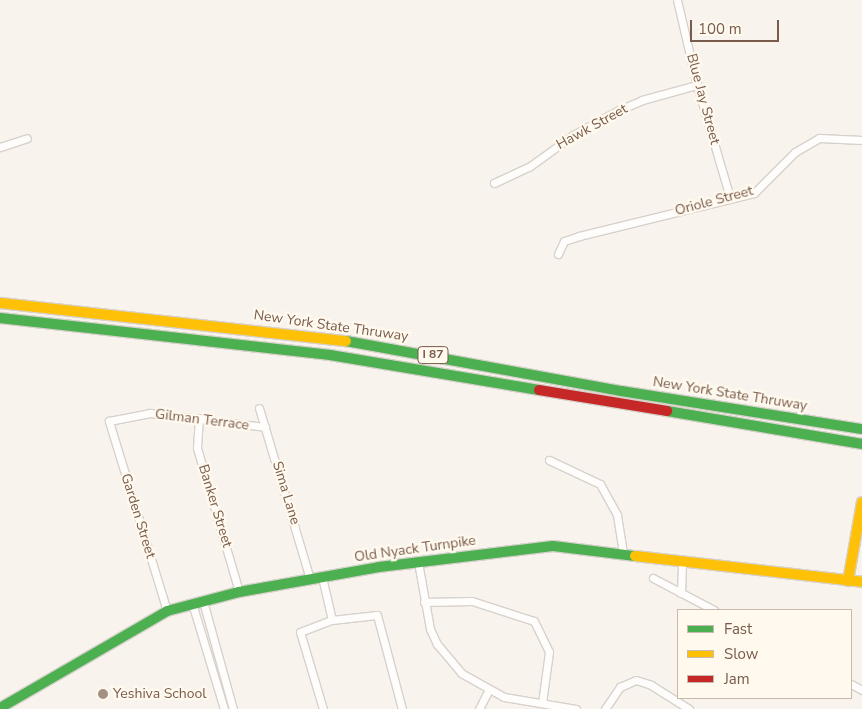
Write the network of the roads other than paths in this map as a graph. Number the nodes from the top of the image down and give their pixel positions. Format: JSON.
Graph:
{"nodes":[{"id":1,"x":677,"y":0,"type":"edge"},
{"id":2,"x":697,"y":85,"type":"junction"},
{"id":3,"x":27,"y":138,"type":"dead end"},
{"id":4,"x":862,"y":140,"type":"edge"},
{"id":5,"x":0,"y":147,"type":"edge"},
{"id":6,"x":494,"y":184,"type":"dead end"},
{"id":7,"x":730,"y":198,"type":"junction"},
{"id":8,"x":558,"y":254,"type":"dead end"},
{"id":9,"x":0,"y":303,"type":"edge"},
{"id":10,"x":0,"y":318,"type":"edge"},
{"id":11,"x":260,"y":408,"type":"dead end"},
{"id":12,"x":199,"y":418,"type":"junction"},
{"id":13,"x":109,"y":421,"type":"joint"},
{"id":14,"x":265,"y":427,"type":"junction"},
{"id":15,"x":862,"y":429,"type":"edge"},
{"id":16,"x":862,"y":444,"type":"edge"},
{"id":17,"x":549,"y":460,"type":"dead end"},
{"id":18,"x":862,"y":502,"type":"edge"},
{"id":19,"x":623,"y":553,"type":"junction"},
{"id":20,"x":682,"y":560,"type":"junction"},
{"id":21,"x":418,"y":562,"type":"junction"},
{"id":22,"x":322,"y":576,"type":"junction"},
{"id":23,"x":310,"y":578,"type":"junction"},
{"id":24,"x":653,"y":578,"type":"dead end"},
{"id":25,"x":848,"y":580,"type":"junction"},
{"id":26,"x":862,"y":582,"type":"edge"},
{"id":27,"x":239,"y":592,"type":"junction"},
{"id":28,"x":681,"y":593,"type":"junction"},
{"id":29,"x":203,"y":601,"type":"junction"},
{"id":30,"x":424,"y":602,"type":"junction"},
{"id":31,"x":192,"y":603,"type":"junction"},
{"id":32,"x":712,"y":609,"type":"edge"},
{"id":33,"x":167,"y":611,"type":"junction"},
{"id":34,"x":332,"y":620,"type":"junction"},
{"id":35,"x":488,"y":691,"type":"junction"},
{"id":36,"x":542,"y":703,"type":"junction"},
{"id":37,"x":0,"y":708,"type":"edge"},
{"id":38,"x":224,"y":709,"type":"edge"},
{"id":39,"x":233,"y":709,"type":"edge"},
{"id":40,"x":323,"y":709,"type":"edge"},
{"id":41,"x":402,"y":709,"type":"edge"},
{"id":42,"x":478,"y":709,"type":"edge"},
{"id":43,"x":576,"y":709,"type":"edge"},
{"id":44,"x":605,"y":709,"type":"edge"},
{"id":45,"x":689,"y":709,"type":"edge"}],
"edges":[{"from":1,"to":2,"type":"street","name":"Blue Jay Street"},
{"from":2,"to":6,"type":"street","name":"Hawk Street"},
{"from":2,"to":7,"type":"street","name":"Blue Jay Street"},
{"from":3,"to":5,"type":"street"},
{"from":4,"to":7,"type":"street","name":"Oriole Street"},
{"from":7,"to":8,"type":"street","name":"Oriole Street"},
{"from":9,"to":15,"type":"main road","name":"New York State Thruway","number":"I 87"},
{"from":10,"to":16,"type":"main road","name":"New York State Thruway","number":"I 87"},
{"from":11,"to":14,"type":"street","name":"Sima Lane"},
{"from":12,"to":13,"type":"street","name":"Gilman Terrace"},
{"from":12,"to":14,"type":"street","name":"Gilman Terrace"},
{"from":12,"to":27,"type":"street","name":"Banker Street"},
{"from":13,"to":33,"type":"street","name":"Garden Street"},
{"from":14,"to":23,"type":"street","name":"Sima Lane"},
{"from":17,"to":19,"type":"street"},
{"from":18,"to":25,"type":"main road"},
{"from":19,"to":20,"type":"main road","name":"Old Nyack Turnpike"},
{"from":19,"to":21,"type":"main road","name":"Old Nyack Turnpike"},
{"from":20,"to":25,"type":"main road","name":"Old Nyack Turnpike"},
{"from":20,"to":28,"type":"street"},
{"from":21,"to":22,"type":"main road","name":"Old Nyack Turnpike"},
{"from":21,"to":30,"type":"street"},
{"from":22,"to":23,"type":"main road","name":"Old Nyack Turnpike"},
{"from":22,"to":34,"type":"street"},
{"from":23,"to":27,"type":"main road","name":"Old Nyack Turnpike"},
{"from":24,"to":28,"type":"street"},
{"from":25,"to":26,"type":"main road","name":"Old Nyack Turnpike"},
{"from":27,"to":29,"type":"main road","name":"Old Nyack Turnpike"},
{"from":28,"to":32,"type":"street"},
{"from":29,"to":31,"type":"main road","name":"Old Nyack Turnpike"},
{"from":29,"to":39,"type":"street"},
{"from":30,"to":35,"type":"street"},
{"from":30,"to":36,"type":"street"},
{"from":31,"to":33,"type":"main road","name":"Old Nyack Turnpike"},
{"from":31,"to":38,"type":"street"},
{"from":33,"to":37,"type":"main road","name":"Old Nyack Turnpike"},
{"from":34,"to":40,"type":"street"},
{"from":34,"to":41,"type":"street"},
{"from":35,"to":36,"type":"street"},
{"from":35,"to":42,"type":"street"},
{"from":36,"to":43,"type":"street"},
{"from":44,"to":45,"type":"street"}]}
